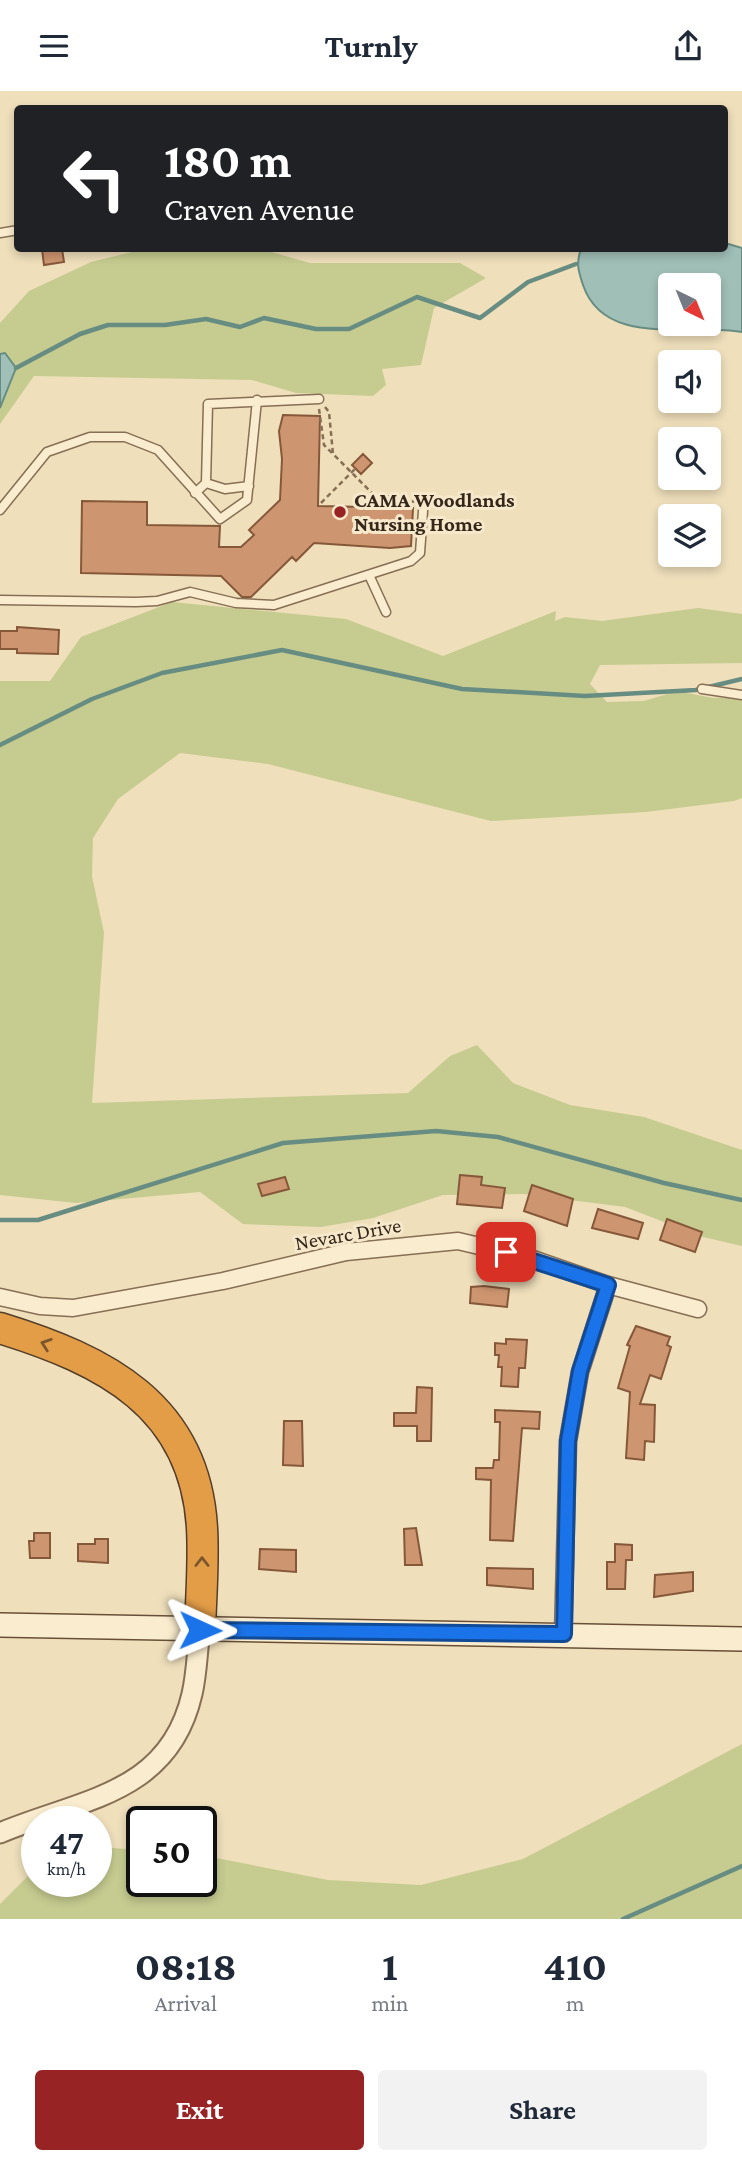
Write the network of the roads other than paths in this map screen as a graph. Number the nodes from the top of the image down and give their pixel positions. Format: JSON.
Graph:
{"nodes":[{"id":1,"x":257,"y":400,"type":"junction"},
{"id":2,"x":319,"y":403,"type":"road end"},
{"id":3,"x":206,"y":484,"type":"junction"},
{"id":4,"x":249,"y":487,"type":"junction"},
{"id":5,"x":195,"y":493,"type":"junction"},
{"id":6,"x":420,"y":509,"type":"road end"},
{"id":7,"x":0,"y":510,"type":"edge"},
{"id":8,"x":369,"y":575,"type":"junction"},
{"id":9,"x":0,"y":600,"type":"edge"},
{"id":10,"x":386,"y":612,"type":"dead end"},
{"id":11,"x":702,"y":689,"type":"dead end"},
{"id":12,"x":742,"y":695,"type":"edge"},
{"id":13,"x":608,"y":1285,"type":"junction"},
{"id":14,"x":0,"y":1297,"type":"edge"},
{"id":15,"x":698,"y":1309,"type":"dead end"},
{"id":16,"x":0,"y":1328,"type":"edge"},
{"id":17,"x":0,"y":1625,"type":"edge"},
{"id":18,"x":200,"y":1630,"type":"junction"},
{"id":19,"x":564,"y":1634,"type":"junction"},
{"id":20,"x":742,"y":1639,"type":"edge"},
{"id":21,"x":0,"y":1833,"type":"edge"}],
"edges":[{"from":1,"to":2,"type":"lane"},
{"from":1,"to":3,"type":"lane"},
{"from":1,"to":4,"type":"lane"},
{"from":3,"to":4,"type":"lane"},
{"from":3,"to":5,"type":"lane"},
{"from":4,"to":5,"type":"lane"},
{"from":5,"to":7,"type":"lane"},
{"from":6,"to":8,"type":"lane"},
{"from":8,"to":9,"type":"lane"},
{"from":8,"to":10,"type":"lane"},
{"from":11,"to":12,"type":"lane"},
{"from":13,"to":14,"type":"street","name":"Nevarc Drive"},
{"from":13,"to":15,"type":"street","name":"Nevarc Drive"},
{"from":13,"to":19,"type":"street"},
{"from":18,"to":16,"type":"highway","one_way":true},
{"from":17,"to":18,"type":"main road"},
{"from":18,"to":19,"type":"main road"},
{"from":18,"to":21,"type":"street"},
{"from":19,"to":20,"type":"main road"}]}
